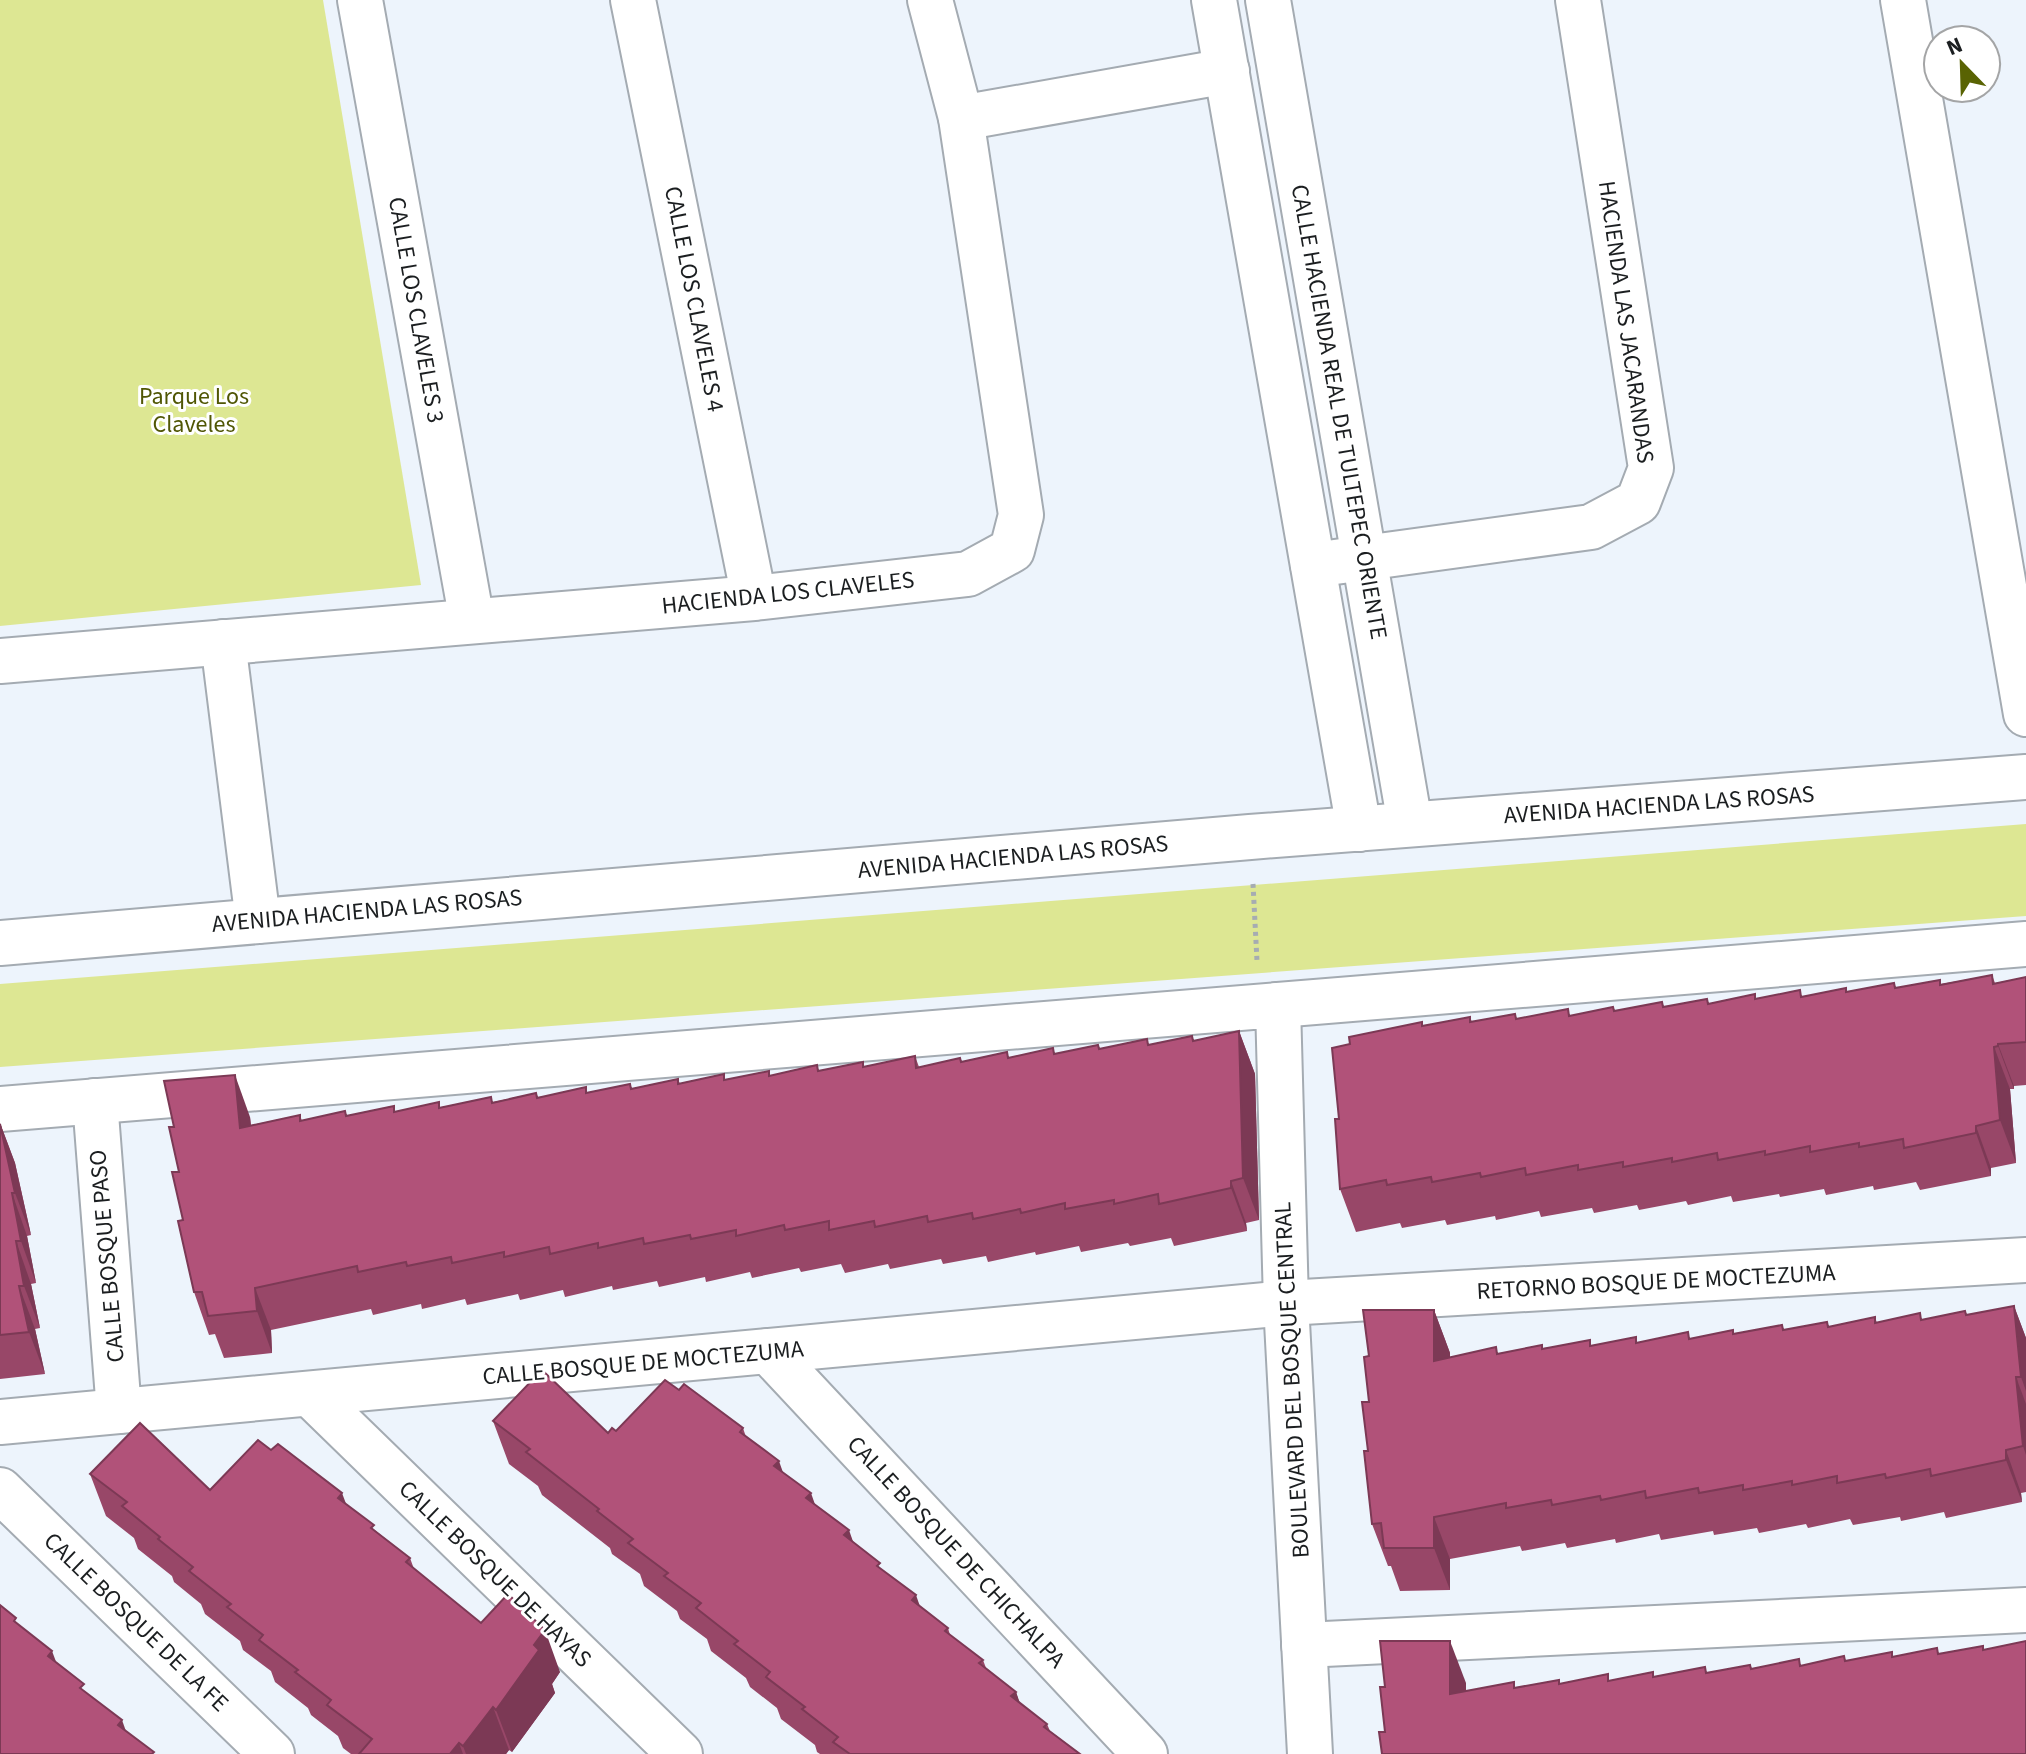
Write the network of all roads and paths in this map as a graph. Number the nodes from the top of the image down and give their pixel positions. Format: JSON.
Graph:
{"nodes":[{"id":1,"x":360,"y":0,"type":"edge"},
{"id":2,"x":633,"y":0,"type":"edge"},
{"id":3,"x":930,"y":0,"type":"edge"},
{"id":4,"x":1214,"y":0,"type":"edge"},
{"id":5,"x":1268,"y":0,"type":"edge"},
{"id":6,"x":1578,"y":0,"type":"edge"},
{"id":7,"x":1903,"y":0,"type":"edge"},
{"id":8,"x":1227,"y":71,"type":"junction"},
{"id":9,"x":961,"y":118,"type":"junction"},
{"id":10,"x":1364,"y":557,"type":"junction"},
{"id":11,"x":1313,"y":565,"type":"junction"},
{"id":12,"x":754,"y":598,"type":"junction"},
{"id":13,"x":472,"y":621,"type":"junction"},
{"id":14,"x":223,"y":642,"type":"junction"},
{"id":15,"x":0,"y":661,"type":"edge"},
{"id":16,"x":2026,"y":714,"type":"edge"},
{"id":17,"x":2026,"y":777,"type":"edge"},
{"id":18,"x":1410,"y":824,"type":"junction"},
{"id":19,"x":1359,"y":829,"type":"junction"},
{"id":20,"x":1250,"y":837,"type":"junction"},
{"id":21,"x":258,"y":921,"type":"junction"},
{"id":22,"x":0,"y":943,"type":"edge"},
{"id":23,"x":2026,"y":944,"type":"edge"},
{"id":24,"x":1269,"y":1006,"type":"junction"},
{"id":25,"x":95,"y":1101,"type":"junction"},
{"id":26,"x":0,"y":1109,"type":"edge"},
{"id":27,"x":2026,"y":1260,"type":"edge"},
{"id":28,"x":1286,"y":1303,"type":"junction"},
{"id":29,"x":768,"y":1351,"type":"junction"},
{"id":30,"x":310,"y":1394,"type":"junction"},
{"id":31,"x":119,"y":1411,"type":"junction"},
{"id":32,"x":0,"y":1422,"type":"edge"},
{"id":33,"x":0,"y":1490,"type":"edge"},
{"id":34,"x":2026,"y":1610,"type":"edge"},
{"id":35,"x":1304,"y":1645,"type":"junction"},
{"id":36,"x":661,"y":1748,"type":"edge"},
{"id":37,"x":272,"y":1754,"type":"edge"},
{"id":38,"x":1145,"y":1754,"type":"edge"},
{"id":39,"x":1310,"y":1754,"type":"edge"}],
"edges":[{"from":1,"to":13,"type":"street","name":"CALLE LOS CLAVELES 3"},
{"from":2,"to":12,"type":"street","name":"CALLE LOS CLAVELES 4"},
{"from":3,"to":9,"type":"street","name":"HACIENDA LOS CLAVELES"},
{"from":4,"to":8,"type":"street"},
{"from":5,"to":10,"type":"street","name":"CALLE HACIENDA REAL DE TULTEPEC ORIENTE"},
{"from":6,"to":10,"type":"street","name":"HACIENDA LAS JACARANDAS"},
{"from":7,"to":16,"type":"street"},
{"from":8,"to":9,"type":"street"},
{"from":8,"to":11,"type":"street"},
{"from":9,"to":12,"type":"street","name":"HACIENDA LOS CLAVELES"},
{"from":10,"to":11,"type":"street","name":"HACIENDA LAS JACARANDAS"},
{"from":10,"to":18,"type":"street","name":"CALLE HACIENDA REAL DE TULTEPEC ORIENTE"},
{"from":11,"to":19,"type":"street"},
{"from":12,"to":13,"type":"street","name":"HACIENDA LOS CLAVELES"},
{"from":13,"to":14,"type":"street","name":"HACIENDA LOS CLAVELES"},
{"from":14,"to":15,"type":"street","name":"HACIENDA LOS CLAVELES"},
{"from":14,"to":21,"type":"street"},
{"from":17,"to":18,"type":"street","name":"AVENIDA HACIENDA LAS ROSAS"},
{"from":18,"to":19,"type":"street","name":"AVENIDA HACIENDA LAS ROSAS"},
{"from":19,"to":20,"type":"street","name":"AVENIDA HACIENDA LAS ROSAS"},
{"from":20,"to":21,"type":"street","name":"AVENIDA HACIENDA LAS ROSAS"},
{"from":20,"to":24,"type":"path"},
{"from":21,"to":22,"type":"street","name":"AVENIDA HACIENDA LAS ROSAS"},
{"from":23,"to":24,"type":"street"},
{"from":24,"to":25,"type":"street"},
{"from":24,"to":28,"type":"street","name":"BOULEVARD DEL BOSQUE CENTRAL"},
{"from":25,"to":26,"type":"street"},
{"from":25,"to":31,"type":"street","name":"CALLE BOSQUE PASO"},
{"from":27,"to":28,"type":"street","name":"RETORNO BOSQUE DE MOCTEZUMA"},
{"from":28,"to":29,"type":"street","name":"CALLE BOSQUE DE MOCTEZUMA"},
{"from":28,"to":35,"type":"street","name":"BOULEVARD DEL BOSQUE CENTRAL"},
{"from":29,"to":30,"type":"street","name":"CALLE BOSQUE DE MOCTEZUMA"},
{"from":29,"to":38,"type":"street","name":"CALLE BOSQUE DE CHICHALPA"},
{"from":30,"to":31,"type":"street","name":"CALLE BOSQUE DE MOCTEZUMA"},
{"from":30,"to":36,"type":"street","name":"CALLE BOSQUE DE HAYAS"},
{"from":31,"to":32,"type":"street","name":"CALLE BOSQUE DE MOCTEZUMA"},
{"from":33,"to":37,"type":"street","name":"CALLE BOSQUE DE LA FE"},
{"from":34,"to":35,"type":"street"},
{"from":35,"to":39,"type":"street","name":"BOULEVARD DEL BOSQUE CENTRAL"}]}
